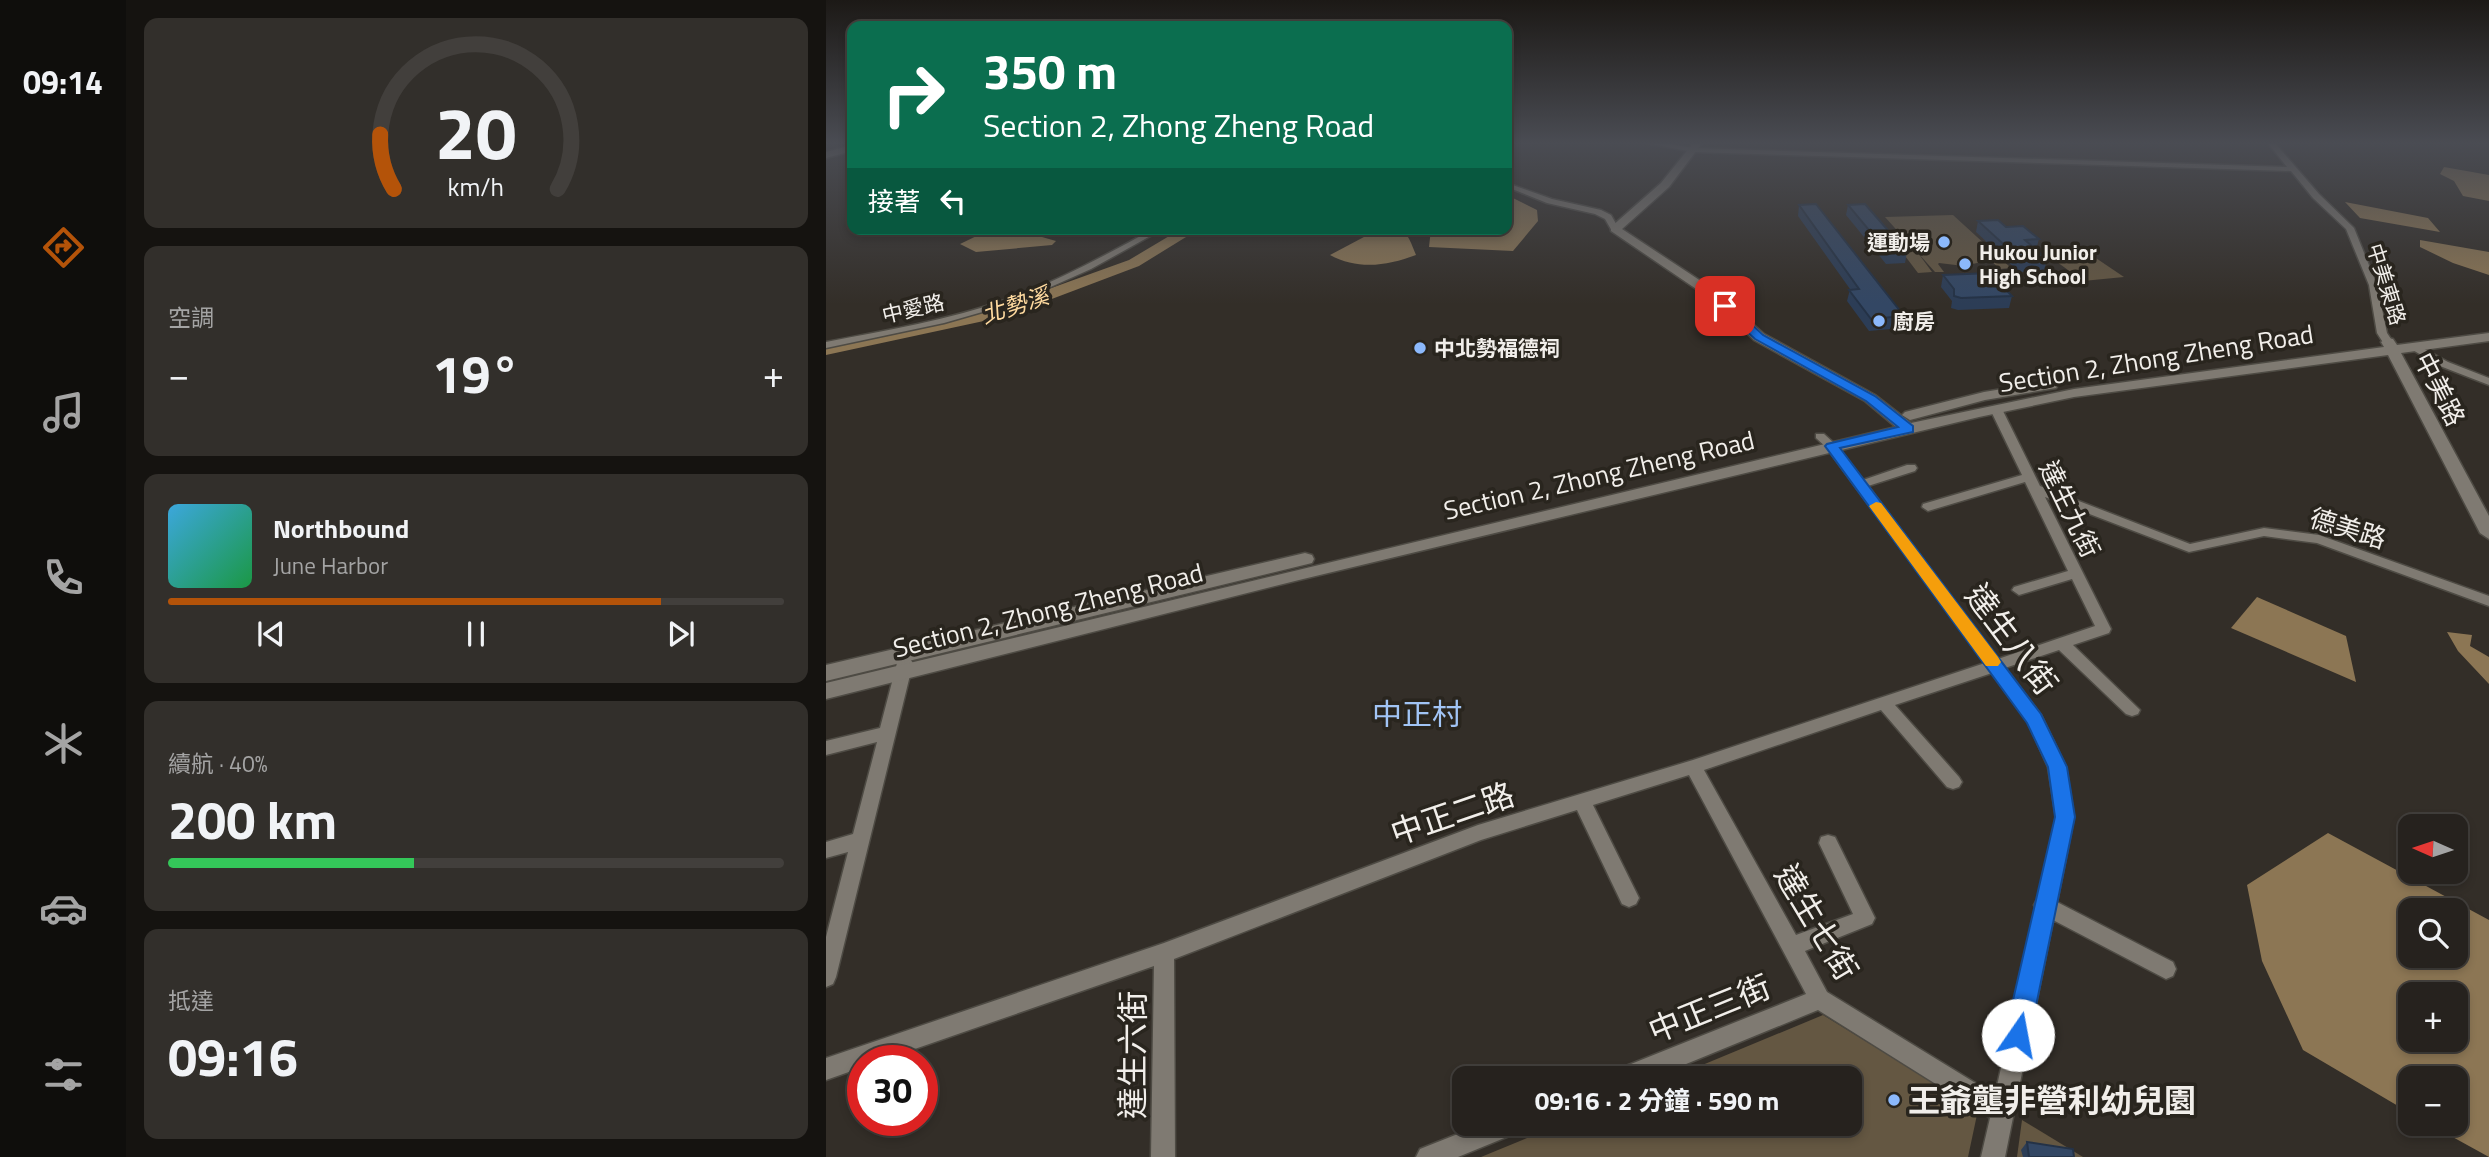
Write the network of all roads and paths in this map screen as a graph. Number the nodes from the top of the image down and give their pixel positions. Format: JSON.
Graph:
{"nodes":[{"id":1,"x":1537,"y":196,"type":"edge"},
{"id":2,"x":1653,"y":196,"type":"edge"},
{"id":3,"x":2318,"y":196,"type":"edge"},
{"id":4,"x":1615,"y":229,"type":"junction"},
{"id":5,"x":1147,"y":235,"type":"edge"},
{"id":6,"x":2489,"y":328,"type":"edge"},
{"id":7,"x":2489,"y":337,"type":"edge"},
{"id":8,"x":826,"y":345,"type":"edge"},
{"id":9,"x":2390,"y":346,"type":"junction"},
{"id":10,"x":2415,"y":347,"type":"junction"},
{"id":11,"x":2489,"y":382,"type":"edge"},
{"id":12,"x":1996,"y":409,"type":"junction"},
{"id":13,"x":1903,"y":424,"type":"junction"},
{"id":14,"x":1826,"y":441,"type":"junction"},
{"id":15,"x":1911,"y":468,"type":"dead end"},
{"id":16,"x":2031,"y":482,"type":"junction"},
{"id":17,"x":1860,"y":485,"type":"junction"},
{"id":18,"x":1928,"y":507,"type":"dead end"},
{"id":19,"x":2489,"y":533,"type":"edge"},
{"id":20,"x":2076,"y":573,"type":"junction"},
{"id":21,"x":2019,"y":590,"type":"dead end"},
{"id":22,"x":2489,"y":601,"type":"edge"},
{"id":23,"x":2104,"y":629,"type":"joint"},
{"id":24,"x":2062,"y":643,"type":"junction"},
{"id":25,"x":905,"y":664,"type":"junction"},
{"id":26,"x":1994,"y":664,"type":"junction"},
{"id":27,"x":826,"y":673,"type":"edge"},
{"id":28,"x":826,"y":691,"type":"edge"},
{"id":29,"x":1884,"y":702,"type":"junction"},
{"id":30,"x":2132,"y":710,"type":"dead end"},
{"id":31,"x":888,"y":733,"type":"junction"},
{"id":32,"x":826,"y":748,"type":"edge"},
{"id":33,"x":1693,"y":767,"type":"junction"},
{"id":34,"x":1953,"y":782,"type":"dead end"},
{"id":35,"x":1582,"y":801,"type":"junction"},
{"id":36,"x":861,"y":840,"type":"junction"},
{"id":37,"x":1828,"y":843,"type":"dead end"},
{"id":38,"x":826,"y":850,"type":"edge"},
{"id":39,"x":1629,"y":898,"type":"dead end"},
{"id":40,"x":2044,"y":905,"type":"junction"},
{"id":41,"x":1791,"y":947,"type":"junction"},
{"id":42,"x":1164,"y":953,"type":"junction"},
{"id":43,"x":2166,"y":970,"type":"dead end"},
{"id":44,"x":826,"y":977,"type":"edge"},
{"id":45,"x":1819,"y":999,"type":"junction"},
{"id":46,"x":1654,"y":1066,"type":"edge"},
{"id":47,"x":826,"y":1069,"type":"edge"},
{"id":48,"x":2002,"y":1113,"type":"junction"},
{"id":49,"x":1481,"y":1136,"type":"edge"},
{"id":50,"x":1163,"y":1157,"type":"edge"},
{"id":51,"x":1428,"y":1157,"type":"edge"},
{"id":52,"x":1993,"y":1157,"type":"edge"}],
"edges":[{"from":1,"to":4,"type":"street"},
{"from":2,"to":4,"type":"main road"},
{"from":3,"to":9,"type":"street","name":"中美東路"},
{"from":4,"to":13,"type":"main road"},
{"from":5,"to":8,"type":"street","name":"中愛路"},
{"from":6,"to":9,"type":"main road"},
{"from":7,"to":10,"type":"main road"},
{"from":9,"to":10,"type":"main road"},
{"from":9,"to":12,"type":"main road","name":"Section 2, Zhong Zheng Road"},
{"from":9,"to":13,"type":"main road","name":"Section 2, Zhong Zheng Road"},
{"from":9,"to":19,"type":"main road","name":"中美路"},
{"from":10,"to":11,"type":"street"},
{"from":12,"to":13,"type":"main road","name":"Section 2, Zhong Zheng Road"},
{"from":12,"to":16,"type":"street","name":"達生九街"},
{"from":13,"to":14,"type":"main road","name":"Section 2, Zhong Zheng Road"},
{"from":14,"to":17,"type":"street","name":"達生八街"},
{"from":14,"to":25,"type":"main road","name":"Section 2, Zhong Zheng Road"},
{"from":15,"to":17,"type":"street"},
{"from":16,"to":18,"type":"street"},
{"from":16,"to":20,"type":"street","name":"達生九街"},
{"from":16,"to":22,"type":"street","name":"德美路"},
{"from":17,"to":26,"type":"street","name":"達生八街"},
{"from":20,"to":21,"type":"street"},
{"from":20,"to":23,"type":"street","name":"達生九街"},
{"from":23,"to":24,"type":"street","name":"中正二路"},
{"from":24,"to":26,"type":"street","name":"中正二路"},
{"from":24,"to":30,"type":"street"},
{"from":25,"to":27,"type":"main road","name":"Section 2, Zhong Zheng Road"},
{"from":25,"to":28,"type":"main road","name":"Section 2, Zhong Zheng Road"},
{"from":25,"to":31,"type":"street"},
{"from":26,"to":29,"type":"street","name":"中正二路"},
{"from":26,"to":40,"type":"street","name":"達生八街"},
{"from":29,"to":33,"type":"street","name":"中正二路"},
{"from":29,"to":34,"type":"street"},
{"from":31,"to":32,"type":"street"},
{"from":31,"to":36,"type":"street"},
{"from":33,"to":35,"type":"street","name":"中正二路"},
{"from":33,"to":41,"type":"street","name":"達生七街"},
{"from":35,"to":39,"type":"street"},
{"from":35,"to":42,"type":"street","name":"中正二路"},
{"from":36,"to":38,"type":"street"},
{"from":36,"to":44,"type":"street"},
{"from":37,"to":41,"type":"street"},
{"from":40,"to":43,"type":"street"},
{"from":40,"to":48,"type":"street","name":"達生八街"},
{"from":41,"to":45,"type":"street","name":"達生七街"},
{"from":42,"to":47,"type":"street","name":"中正二路"},
{"from":42,"to":50,"type":"street","name":"達生六街"},
{"from":45,"to":46,"type":"street","name":"中正三街"},
{"from":45,"to":48,"type":"street","name":"達生七街"},
{"from":48,"to":52,"type":"street","name":"達生八街"},
{"from":49,"to":51,"type":"street"}]}
